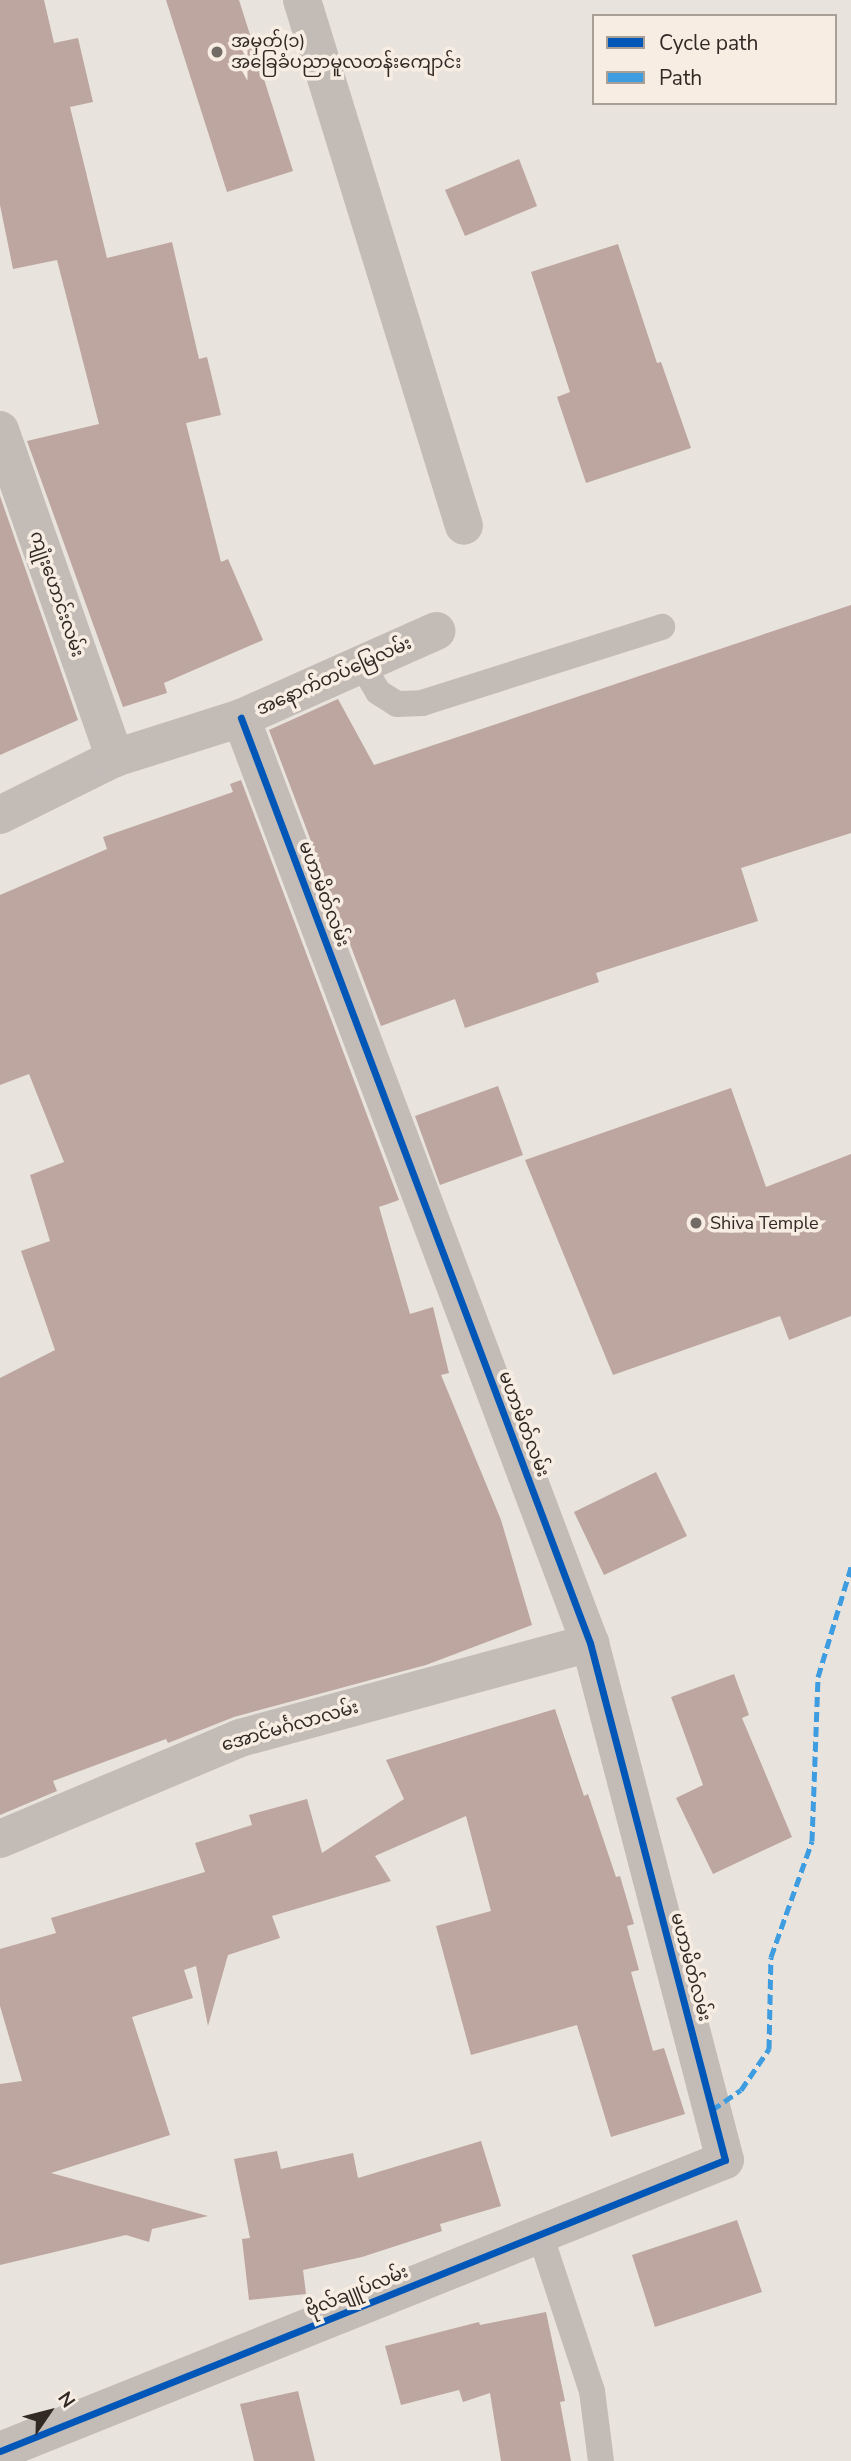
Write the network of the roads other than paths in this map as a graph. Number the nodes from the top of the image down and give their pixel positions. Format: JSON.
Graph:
{"nodes":[{"id":1,"x":302,"y":0,"type":"edge"},
{"id":2,"x":0,"y":430,"type":"edge"},
{"id":3,"x":464,"y":526,"type":"dead end"},
{"id":4,"x":662,"y":627,"type":"dead end"},
{"id":5,"x":436,"y":631,"type":"dead end"},
{"id":6,"x":362,"y":665,"type":"junction"},
{"id":7,"x":241,"y":718,"type":"junction"},
{"id":8,"x":115,"y":758,"type":"junction"},
{"id":9,"x":0,"y":816,"type":"edge"},
{"id":10,"x":590,"y":1643,"type":"junction"},
{"id":11,"x":0,"y":1839,"type":"edge"},
{"id":12,"x":724,"y":2160,"type":"joint"},
{"id":13,"x":540,"y":2234,"type":"junction"},
{"id":14,"x":0,"y":2451,"type":"edge"},
{"id":15,"x":601,"y":2461,"type":"edge"}],
"edges":[{"from":1,"to":3,"type":"street"},
{"from":2,"to":8,"type":"street","name":"ကျုံးဟောင်းလမ်း"},
{"from":4,"to":6,"type":"lane"},
{"from":5,"to":6,"type":"street","name":"အနောက်တပ်မြေလမ်း"},
{"from":6,"to":7,"type":"street","name":"အနောက်တပ်မြေလမ်း"},
{"from":7,"to":8,"type":"street","name":"အနောက်တပ်မြေလမ်း"},
{"from":7,"to":10,"type":"street","name":"မဟာမိတ်လမ်း"},
{"from":8,"to":9,"type":"street","name":"အနောက်တပ်မြေလမ်း"},
{"from":10,"to":11,"type":"street","name":"အောင်မင်္ဂလာလမ်း"},
{"from":10,"to":12,"type":"street","name":"မဟာမိတ်လမ်း"},
{"from":12,"to":13,"type":"street","name":"ဗိုလ်ချူပ်လမ်း"},
{"from":13,"to":14,"type":"street","name":"ဗိုလ်ချူပ်လမ်း"},
{"from":13,"to":15,"type":"lane"}]}
